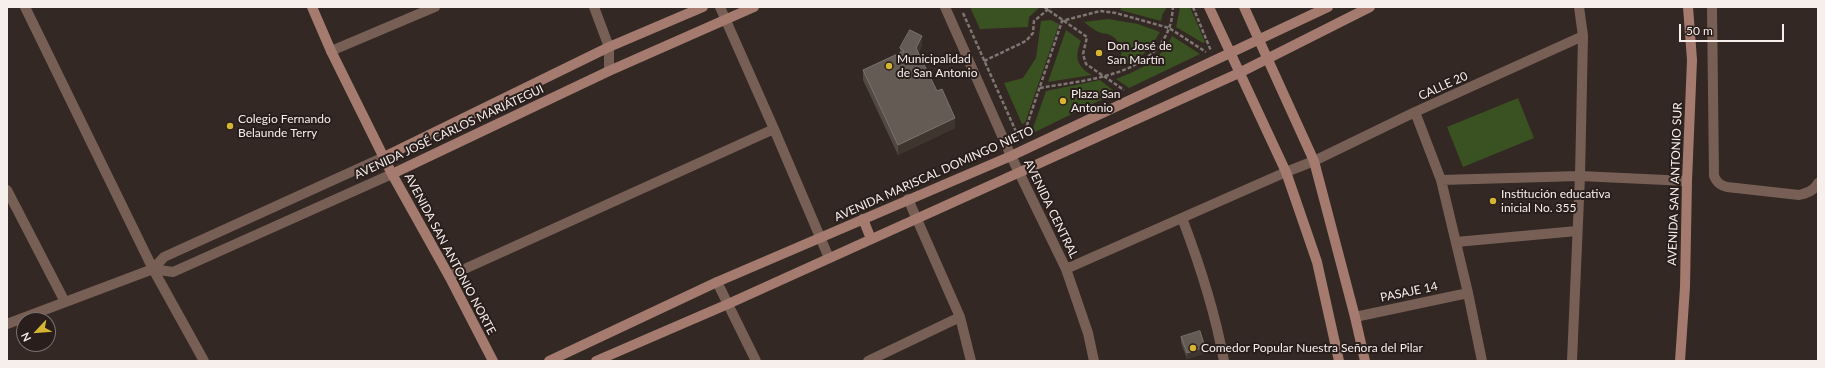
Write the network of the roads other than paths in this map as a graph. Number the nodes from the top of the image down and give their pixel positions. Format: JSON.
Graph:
{"nodes":[{"id":1,"x":25,"y":7,"type":"edge"},
{"id":2,"x":312,"y":7,"type":"edge"},
{"id":3,"x":594,"y":7,"type":"edge"},
{"id":4,"x":703,"y":7,"type":"edge"},
{"id":5,"x":720,"y":7,"type":"edge"},
{"id":6,"x":754,"y":7,"type":"edge"},
{"id":7,"x":945,"y":7,"type":"edge"},
{"id":8,"x":1209,"y":7,"type":"edge"},
{"id":9,"x":1244,"y":7,"type":"edge"},
{"id":10,"x":1328,"y":7,"type":"edge"},
{"id":11,"x":1370,"y":7,"type":"edge"},
{"id":12,"x":1579,"y":7,"type":"edge"},
{"id":13,"x":1688,"y":7,"type":"edge"},
{"id":14,"x":1712,"y":7,"type":"edge"},
{"id":15,"x":433,"y":8,"type":"edge"},
{"id":16,"x":726,"y":20,"type":"junction"},
{"id":17,"x":1583,"y":36,"type":"junction"},
{"id":18,"x":1259,"y":39,"type":"junction"},
{"id":19,"x":609,"y":47,"type":"junction"},
{"id":20,"x":331,"y":51,"type":"junction"},
{"id":21,"x":1231,"y":54,"type":"junction"},
{"id":22,"x":1268,"y":58,"type":"junction"},
{"id":23,"x":609,"y":70,"type":"junction"},
{"id":24,"x":1239,"y":73,"type":"junction"},
{"id":25,"x":1415,"y":112,"type":"junction"},
{"id":26,"x":774,"y":129,"type":"junction"},
{"id":27,"x":1011,"y":156,"type":"junction"},
{"id":28,"x":384,"y":157,"type":"junction"},
{"id":29,"x":1314,"y":161,"type":"junction"},
{"id":30,"x":1286,"y":172,"type":"junction"},
{"id":31,"x":1019,"y":173,"type":"junction"},
{"id":32,"x":392,"y":174,"type":"junction"},
{"id":33,"x":1580,"y":176,"type":"junction"},
{"id":34,"x":1441,"y":180,"type":"junction"},
{"id":35,"x":1687,"y":181,"type":"junction"},
{"id":36,"x":1818,"y":183,"type":"edge"},
{"id":37,"x":7,"y":190,"type":"edge"},
{"id":38,"x":908,"y":199,"type":"junction"},
{"id":39,"x":917,"y":218,"type":"junction"},
{"id":40,"x":1182,"y":218,"type":"junction"},
{"id":41,"x":863,"y":219,"type":"junction"},
{"id":42,"x":1577,"y":231,"type":"junction"},
{"id":43,"x":820,"y":238,"type":"junction"},
{"id":44,"x":871,"y":239,"type":"junction"},
{"id":45,"x":1456,"y":242,"type":"junction"},
{"id":46,"x":829,"y":258,"type":"junction"},
{"id":47,"x":153,"y":268,"type":"junction"},
{"id":48,"x":1066,"y":269,"type":"junction"},
{"id":49,"x":449,"y":276,"type":"junction"},
{"id":50,"x":718,"y":282,"type":"junction"},
{"id":51,"x":1468,"y":293,"type":"junction"},
{"id":52,"x":65,"y":302,"type":"junction"},
{"id":53,"x":728,"y":304,"type":"junction"},
{"id":54,"x":960,"y":317,"type":"junction"},
{"id":55,"x":1355,"y":317,"type":"junction"},
{"id":56,"x":8,"y":326,"type":"edge"},
{"id":57,"x":204,"y":361,"type":"edge"},
{"id":58,"x":493,"y":361,"type":"edge"},
{"id":59,"x":549,"y":361,"type":"edge"},
{"id":60,"x":596,"y":361,"type":"edge"},
{"id":61,"x":756,"y":361,"type":"edge"},
{"id":62,"x":868,"y":361,"type":"edge"},
{"id":63,"x":971,"y":361,"type":"edge"},
{"id":64,"x":1094,"y":361,"type":"edge"},
{"id":65,"x":1224,"y":361,"type":"edge"},
{"id":66,"x":1339,"y":361,"type":"edge"},
{"id":67,"x":1365,"y":361,"type":"edge"},
{"id":68,"x":1482,"y":361,"type":"edge"},
{"id":69,"x":1572,"y":361,"type":"edge"},
{"id":70,"x":1680,"y":361,"type":"edge"}],
"edges":[{"from":1,"to":47,"type":"street"},
{"from":2,"to":20,"type":"street","name":"AVENIDA SAN ANTONIO NORTE"},
{"from":3,"to":19,"type":"street"},
{"from":4,"to":19,"type":"street","name":"AVENIDA JOSÉ CARLOS MARIÁTEGUI"},
{"from":5,"to":16,"type":"street"},
{"from":6,"to":16,"type":"street","name":"AVENIDA JOSÉ CARLOS MARIÁTEGUI"},
{"from":7,"to":27,"type":"street","name":"AVENIDA CENTRAL"},
{"from":8,"to":21,"type":"street"},
{"from":9,"to":18,"type":"street"},
{"from":10,"to":18,"type":"street","name":"AVENIDA MARISCAL DOMINGO NIETO"},
{"from":11,"to":22,"type":"street"},
{"from":12,"to":17,"type":"street"},
{"from":13,"to":35,"type":"street","name":"AVENIDA SAN ANTONIO SUR"},
{"from":14,"to":36,"type":"street"},
{"from":15,"to":20,"type":"street"},
{"from":16,"to":23,"type":"street","name":"AVENIDA JOSÉ CARLOS MARIÁTEGUI"},
{"from":16,"to":26,"type":"street"},
{"from":17,"to":25,"type":"street","name":"CALLE 20"},
{"from":17,"to":33,"type":"street"},
{"from":18,"to":21,"type":"street","name":"AVENIDA MARISCAL DOMINGO NIETO"},
{"from":18,"to":22,"type":"street"},
{"from":19,"to":23,"type":"street"},
{"from":19,"to":28,"type":"street","name":"AVENIDA JOSÉ CARLOS MARIÁTEGUI"},
{"from":20,"to":28,"type":"street","name":"AVENIDA SAN ANTONIO NORTE"},
{"from":21,"to":24,"type":"street"},
{"from":21,"to":27,"type":"street","name":"AVENIDA MARISCAL DOMINGO NIETO"},
{"from":22,"to":24,"type":"street"},
{"from":22,"to":29,"type":"street"},
{"from":23,"to":32,"type":"street","name":"AVENIDA JOSÉ CARLOS MARIÁTEGUI"},
{"from":24,"to":30,"type":"street"},
{"from":24,"to":31,"type":"street"},
{"from":25,"to":29,"type":"street","name":"CALLE 20"},
{"from":25,"to":34,"type":"street"},
{"from":26,"to":43,"type":"street"},
{"from":26,"to":49,"type":"street"},
{"from":27,"to":31,"type":"street","name":"AVENIDA CENTRAL"},
{"from":27,"to":38,"type":"street","name":"AVENIDA MARISCAL DOMINGO NIETO"},
{"from":28,"to":32,"type":"street","name":"AVENIDA SAN ANTONIO NORTE"},
{"from":28,"to":47,"type":"street","name":"AVENIDA JOSÉ CARLOS MARIÁTEGUI"},
{"from":29,"to":30,"type":"street","name":"CALLE 20"},
{"from":29,"to":55,"type":"street"},
{"from":30,"to":40,"type":"street","name":"CALLE 20"},
{"from":30,"to":66,"type":"street"},
{"from":31,"to":39,"type":"street"},
{"from":31,"to":48,"type":"street","name":"AVENIDA CENTRAL"},
{"from":32,"to":47,"type":"street","name":"AVENIDA JOSÉ CARLOS MARIÁTEGUI"},
{"from":32,"to":49,"type":"street","name":"AVENIDA SAN ANTONIO NORTE"},
{"from":33,"to":34,"type":"street"},
{"from":33,"to":35,"type":"street"},
{"from":33,"to":42,"type":"street"},
{"from":34,"to":45,"type":"street"},
{"from":35,"to":70,"type":"street","name":"AVENIDA SAN ANTONIO SUR"},
{"from":37,"to":52,"type":"street"},
{"from":38,"to":39,"type":"street"},
{"from":38,"to":41,"type":"street","name":"AVENIDA MARISCAL DOMINGO NIETO"},
{"from":39,"to":44,"type":"street"},
{"from":39,"to":54,"type":"street"},
{"from":40,"to":48,"type":"street","name":"CALLE 20"},
{"from":40,"to":65,"type":"street"},
{"from":41,"to":43,"type":"street","name":"AVENIDA MARISCAL DOMINGO NIETO"},
{"from":41,"to":44,"type":"street"},
{"from":42,"to":45,"type":"street"},
{"from":42,"to":69,"type":"street"},
{"from":43,"to":46,"type":"street"},
{"from":43,"to":50,"type":"street","name":"AVENIDA MARISCAL DOMINGO NIETO"},
{"from":44,"to":46,"type":"street"},
{"from":45,"to":51,"type":"street"},
{"from":46,"to":53,"type":"street"},
{"from":47,"to":52,"type":"street","name":"AVENIDA JOSÉ CARLOS MARIÁTEGUI"},
{"from":47,"to":57,"type":"street"},
{"from":48,"to":64,"type":"street","name":"AVENIDA CENTRAL"},
{"from":49,"to":58,"type":"street","name":"AVENIDA SAN ANTONIO NORTE"},
{"from":50,"to":53,"type":"street"},
{"from":50,"to":59,"type":"street","name":"AVENIDA MARISCAL DOMINGO NIETO"},
{"from":51,"to":55,"type":"street","name":"PASAJE 14"},
{"from":51,"to":68,"type":"street"},
{"from":52,"to":56,"type":"street","name":"AVENIDA JOSÉ CARLOS MARIÁTEGUI"},
{"from":53,"to":60,"type":"street"},
{"from":53,"to":61,"type":"street"},
{"from":54,"to":62,"type":"street"},
{"from":54,"to":63,"type":"street"},
{"from":55,"to":67,"type":"street"}]}
